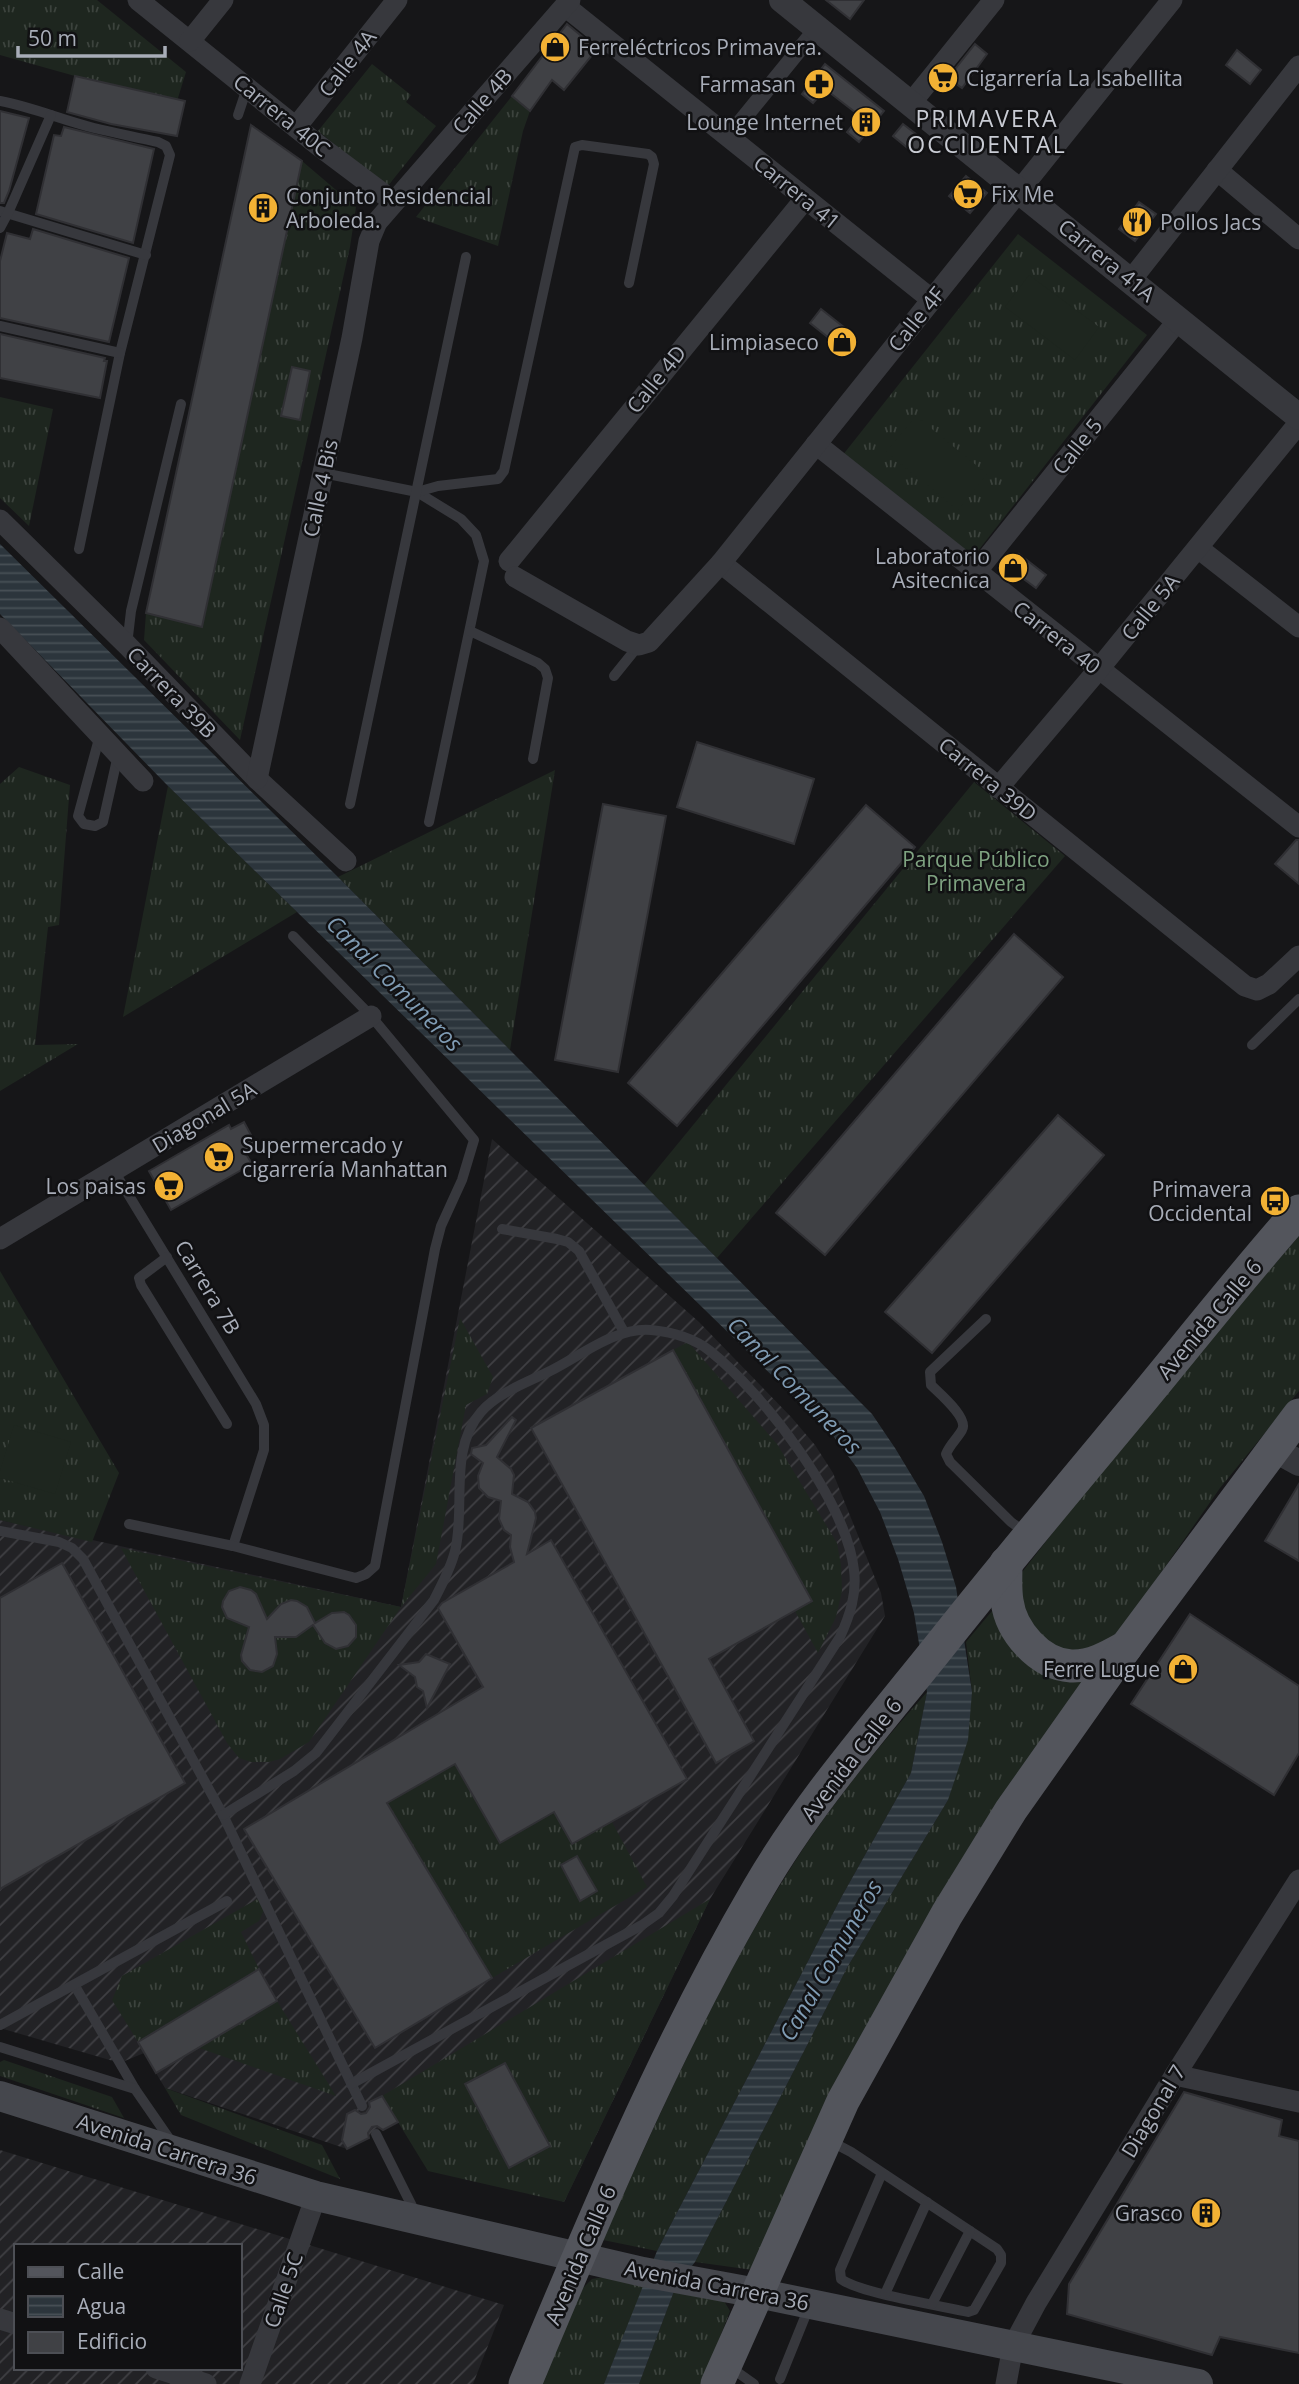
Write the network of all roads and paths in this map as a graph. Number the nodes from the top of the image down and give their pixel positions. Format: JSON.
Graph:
{"nodes":[{"id":1,"x":138,"y":0,"type":"edge"},
{"id":2,"x":223,"y":0,"type":"edge"},
{"id":3,"x":397,"y":0,"type":"edge"},
{"id":4,"x":782,"y":0,"type":"edge"},
{"id":5,"x":994,"y":0,"type":"edge"},
{"id":6,"x":1172,"y":0,"type":"edge"},
{"id":7,"x":567,"y":3,"type":"edge"},
{"id":8,"x":817,"y":28,"type":"junction"},
{"id":9,"x":190,"y":41,"type":"junction"},
{"id":10,"x":1299,"y":66,"type":"edge"},
{"id":11,"x":247,"y":88,"type":"junction"},
{"id":12,"x":0,"y":101,"type":"edge"},
{"id":13,"x":911,"y":103,"type":"junction"},
{"id":14,"x":238,"y":115,"type":"dead end"},
{"id":15,"x":51,"y":116,"type":"junction"},
{"id":16,"x":296,"y":127,"type":"junction"},
{"id":17,"x":729,"y":136,"type":"junction"},
{"id":18,"x":1217,"y":170,"type":"junction"},
{"id":19,"x":1020,"y":190,"type":"junction"},
{"id":20,"x":805,"y":199,"type":"junction"},
{"id":21,"x":394,"y":202,"type":"junction"},
{"id":22,"x":4,"y":212,"type":"edge"},
{"id":23,"x":0,"y":228,"type":"edge"},
{"id":24,"x":1299,"y":239,"type":"edge"},
{"id":25,"x":146,"y":255,"type":"junction"},
{"id":26,"x":466,"y":257,"type":"dead end"},
{"id":27,"x":1131,"y":280,"type":"junction"},
{"id":28,"x":629,"y":283,"type":"dead end"},
{"id":29,"x":931,"y":299,"type":"junction"},
{"id":30,"x":1179,"y":319,"type":"junction"},
{"id":31,"x":0,"y":326,"type":"edge"},
{"id":32,"x":120,"y":353,"type":"junction"},
{"id":33,"x":181,"y":404,"type":"dead end"},
{"id":34,"x":1299,"y":417,"type":"edge"},
{"id":35,"x":1299,"y":423,"type":"edge"},
{"id":36,"x":816,"y":444,"type":"junction"},
{"id":37,"x":323,"y":473,"type":"junction"},
{"id":38,"x":416,"y":492,"type":"junction"},
{"id":39,"x":0,"y":520,"type":"edge"},
{"id":40,"x":1198,"y":548,"type":"junction"},
{"id":41,"x":79,"y":549,"type":"dead end"},
{"id":42,"x":721,"y":563,"type":"junction"},
{"id":43,"x":976,"y":572,"type":"junction"},
{"id":44,"x":1299,"y":627,"type":"edge"},
{"id":45,"x":0,"y":628,"type":"edge"},
{"id":46,"x":470,"y":631,"type":"junction"},
{"id":47,"x":648,"y":640,"type":"junction"},
{"id":48,"x":127,"y":645,"type":"junction"},
{"id":49,"x":1098,"y":670,"type":"junction"},
{"id":50,"x":614,"y":676,"type":"dead end"},
{"id":51,"x":100,"y":735,"type":"junction"},
{"id":52,"x":118,"y":755,"type":"junction"},
{"id":53,"x":533,"y":759,"type":"dead end"},
{"id":54,"x":257,"y":779,"type":"junction"},
{"id":55,"x":143,"y":781,"type":"dead end"},
{"id":56,"x":998,"y":788,"type":"junction"},
{"id":57,"x":350,"y":804,"type":"dead end"},
{"id":58,"x":429,"y":822,"type":"dead end"},
{"id":59,"x":1299,"y":827,"type":"edge"},
{"id":60,"x":346,"y":861,"type":"dead end"},
{"id":61,"x":293,"y":936,"type":"dead end"},
{"id":62,"x":1299,"y":956,"type":"edge"},
{"id":63,"x":1299,"y":999,"type":"edge"},
{"id":64,"x":371,"y":1016,"type":"junction"},
{"id":65,"x":1252,"y":1045,"type":"dead end"},
{"id":66,"x":114,"y":1171,"type":"junction"},
{"id":67,"x":1299,"y":1211,"type":"edge"},
{"id":68,"x":502,"y":1229,"type":"dead end"},
{"id":69,"x":0,"y":1239,"type":"edge"},
{"id":70,"x":167,"y":1257,"type":"junction"},
{"id":71,"x":985,"y":1319,"type":"dead end"},
{"id":72,"x":624,"y":1332,"type":"junction"},
{"id":73,"x":1299,"y":1415,"type":"edge"},
{"id":74,"x":227,"y":1424,"type":"dead end"},
{"id":75,"x":1286,"y":1456,"type":"edge"},
{"id":76,"x":130,"y":1524,"type":"dead end"},
{"id":77,"x":0,"y":1531,"type":"edge"},
{"id":78,"x":1028,"y":1534,"type":"junction"},
{"id":79,"x":233,"y":1546,"type":"junction"},
{"id":80,"x":997,"y":1574,"type":"junction"},
{"id":81,"x":1126,"y":1647,"type":"junction"},
{"id":82,"x":223,"y":1815,"type":"junction"},
{"id":83,"x":1299,"y":1880,"type":"edge"},
{"id":84,"x":227,"y":1901,"type":"dead end"},
{"id":85,"x":75,"y":1986,"type":"junction"},
{"id":86,"x":0,"y":2025,"type":"edge"},
{"id":87,"x":0,"y":2047,"type":"edge"},
{"id":88,"x":1175,"y":2075,"type":"junction"},
{"id":89,"x":351,"y":2084,"type":"junction"},
{"id":90,"x":135,"y":2089,"type":"junction"},
{"id":91,"x":0,"y":2096,"type":"edge"},
{"id":92,"x":1299,"y":2102,"type":"edge"},
{"id":93,"x":362,"y":2106,"type":"dead end"},
{"id":94,"x":376,"y":2134,"type":"dead end"},
{"id":95,"x":826,"y":2139,"type":"junction"},
{"id":96,"x":178,"y":2152,"type":"junction"},
{"id":97,"x":882,"y":2173,"type":"junction"},
{"id":98,"x":316,"y":2196,"type":"junction"},
{"id":99,"x":927,"y":2203,"type":"junction"},
{"id":100,"x":419,"y":2220,"type":"junction"},
{"id":101,"x":970,"y":2231,"type":"junction"},
{"id":102,"x":578,"y":2256,"type":"junction"},
{"id":103,"x":757,"y":2293,"type":"junction"},
{"id":104,"x":885,"y":2294,"type":"junction"},
{"id":105,"x":810,"y":2304,"type":"junction"},
{"id":106,"x":932,"y":2304,"type":"junction"},
{"id":107,"x":1013,"y":2346,"type":"junction"},
{"id":108,"x":162,"y":2370,"type":"edge"},
{"id":109,"x":722,"y":2374,"type":"edge"},
{"id":110,"x":780,"y":2379,"type":"dead end"},
{"id":111,"x":206,"y":2384,"type":"edge"},
{"id":112,"x":250,"y":2384,"type":"edge"},
{"id":113,"x":526,"y":2384,"type":"edge"},
{"id":114,"x":754,"y":2384,"type":"edge"},
{"id":115,"x":1006,"y":2384,"type":"edge"},
{"id":116,"x":1198,"y":2384,"type":"edge"}],
"edges":[{"from":1,"to":9,"type":"street","name":"Carrera 40C"},
{"from":2,"to":9,"type":"street"},
{"from":3,"to":16,"type":"street","name":"Calle 4A"},
{"from":4,"to":8,"type":"street","name":"Carrera 41A"},
{"from":5,"to":13,"type":"street"},
{"from":6,"to":19,"type":"street","name":"Calle 4F"},
{"from":7,"to":17,"type":"street","name":"Carrera 41"},
{"from":7,"to":21,"type":"street","name":"Calle 4B"},
{"from":8,"to":13,"type":"street","name":"Carrera 41A"},
{"from":8,"to":17,"type":"street"},
{"from":9,"to":11,"type":"street","name":"Carrera 40C"},
{"from":10,"to":18,"type":"street"},
{"from":11,"to":14,"type":"lane"},
{"from":11,"to":16,"type":"street","name":"Carrera 40C"},
{"from":12,"to":15,"type":"lane"},
{"from":13,"to":19,"type":"street","name":"Carrera 41A"},
{"from":15,"to":22,"type":"lane"},
{"from":15,"to":25,"type":"lane"},
{"from":16,"to":21,"type":"street","name":"Carrera 40C"},
{"from":17,"to":20,"type":"street","name":"Carrera 41"},
{"from":18,"to":24,"type":"street"},
{"from":18,"to":27,"type":"street"},
{"from":19,"to":27,"type":"street","name":"Carrera 41A"},
{"from":19,"to":29,"type":"street","name":"Calle 4F"},
{"from":20,"to":29,"type":"street","name":"Carrera 41"},
{"from":20,"to":47,"type":"street","name":"Calle 4D"},
{"from":21,"to":37,"type":"street","name":"Calle 4 Bis"},
{"from":22,"to":23,"type":"lane"},
{"from":22,"to":25,"type":"lane"},
{"from":25,"to":32,"type":"lane"},
{"from":26,"to":38,"type":"lane"},
{"from":27,"to":30,"type":"street","name":"Carrera 41A"},
{"from":28,"to":38,"type":"lane"},
{"from":29,"to":36,"type":"street","name":"Calle 4F"},
{"from":30,"to":34,"type":"street","name":"Carrera 41A"},
{"from":30,"to":43,"type":"street","name":"Calle 5"},
{"from":31,"to":32,"type":"lane"},
{"from":32,"to":41,"type":"lane"},
{"from":33,"to":48,"type":"lane"},
{"from":35,"to":40,"type":"street","name":"Calle 5A"},
{"from":36,"to":42,"type":"street","name":"Calle 4F"},
{"from":36,"to":43,"type":"street","name":"Carrera 40"},
{"from":37,"to":38,"type":"lane"},
{"from":37,"to":54,"type":"street","name":"Calle 4 Bis"},
{"from":38,"to":46,"type":"lane"},
{"from":38,"to":57,"type":"lane"},
{"from":39,"to":48,"type":"street","name":"Carrera 39B"},
{"from":40,"to":44,"type":"street"},
{"from":40,"to":49,"type":"street","name":"Calle 5A"},
{"from":42,"to":47,"type":"street","name":"Calle 4F"},
{"from":42,"to":56,"type":"street","name":"Carrera 39D"},
{"from":43,"to":49,"type":"street","name":"Carrera 40"},
{"from":45,"to":51,"type":"street"},
{"from":46,"to":53,"type":"lane"},
{"from":46,"to":58,"type":"lane"},
{"from":47,"to":50,"type":"lane"},
{"from":48,"to":54,"type":"street","name":"Carrera 39B"},
{"from":49,"to":56,"type":"street","name":"Calle 5A"},
{"from":49,"to":59,"type":"street","name":"Carrera 40"},
{"from":51,"to":52,"type":"street"},
{"from":51,"to":52,"type":"lane"},
{"from":52,"to":55,"type":"street"},
{"from":54,"to":60,"type":"street","name":"Carrera 39B"},
{"from":56,"to":62,"type":"street","name":"Carrera 39D"},
{"from":61,"to":64,"type":"lane"},
{"from":63,"to":65,"type":"lane"},
{"from":64,"to":66,"type":"street","name":"Diagonal 5A"},
{"from":64,"to":79,"type":"lane"},
{"from":66,"to":69,"type":"street","name":"Diagonal 5A"},
{"from":66,"to":70,"type":"lane","name":"Carrera 7B"},
{"from":67,"to":78,"type":"main road","name":"Avenida Calle 6"},
{"from":68,"to":72,"type":"lane"},
{"from":70,"to":74,"type":"lane"},
{"from":70,"to":79,"type":"lane","name":"Carrera 7B"},
{"from":71,"to":78,"type":"lane"},
{"from":72,"to":82,"type":"lane"},
{"from":72,"to":89,"type":"lane"},
{"from":73,"to":75,"type":"main road"},
{"from":75,"to":81,"type":"main road"},
{"from":76,"to":79,"type":"lane"},
{"from":77,"to":82,"type":"lane"},
{"from":78,"to":80,"type":"main road","name":"Avenida Calle 6"},
{"from":80,"to":81,"type":"main road"},
{"from":80,"to":102,"type":"main road","name":"Avenida Calle 6"},
{"from":81,"to":95,"type":"main road"},
{"from":82,"to":89,"type":"lane"},
{"from":83,"to":88,"type":"street","name":"Diagonal 7"},
{"from":84,"to":85,"type":"lane"},
{"from":85,"to":86,"type":"lane"},
{"from":85,"to":90,"type":"lane"},
{"from":87,"to":90,"type":"lane"},
{"from":88,"to":92,"type":"street"},
{"from":88,"to":107,"type":"street","name":"Diagonal 7"},
{"from":89,"to":93,"type":"lane"},
{"from":90,"to":96,"type":"lane"},
{"from":91,"to":96,"type":"main road","name":"Avenida Carrera 36"},
{"from":94,"to":100,"type":"lane"},
{"from":95,"to":97,"type":"lane"},
{"from":95,"to":103,"type":"main road"},
{"from":96,"to":98,"type":"main road","name":"Avenida Carrera 36"},
{"from":97,"to":99,"type":"lane"},
{"from":97,"to":104,"type":"lane"},
{"from":98,"to":100,"type":"main road","name":"Avenida Carrera 36"},
{"from":98,"to":112,"type":"street","name":"Calle 5C"},
{"from":99,"to":101,"type":"lane"},
{"from":99,"to":104,"type":"lane"},
{"from":100,"to":102,"type":"main road","name":"Avenida Carrera 36"},
{"from":101,"to":106,"type":"lane"},
{"from":101,"to":106,"type":"lane"},
{"from":102,"to":103,"type":"main road","name":"Avenida Carrera 36"},
{"from":102,"to":113,"type":"main road","name":"Avenida Calle 6"},
{"from":103,"to":105,"type":"main road","name":"Avenida Carrera 36"},
{"from":103,"to":109,"type":"main road"},
{"from":104,"to":106,"type":"lane"},
{"from":105,"to":107,"type":"main road","name":"Avenida Carrera 36"},
{"from":105,"to":110,"type":"lane"},
{"from":107,"to":115,"type":"street","name":"Diagonal 7"},
{"from":107,"to":116,"type":"main road","name":"Avenida Carrera 36"},
{"from":108,"to":111,"type":"street"},
{"from":109,"to":114,"type":"lane"}]}
